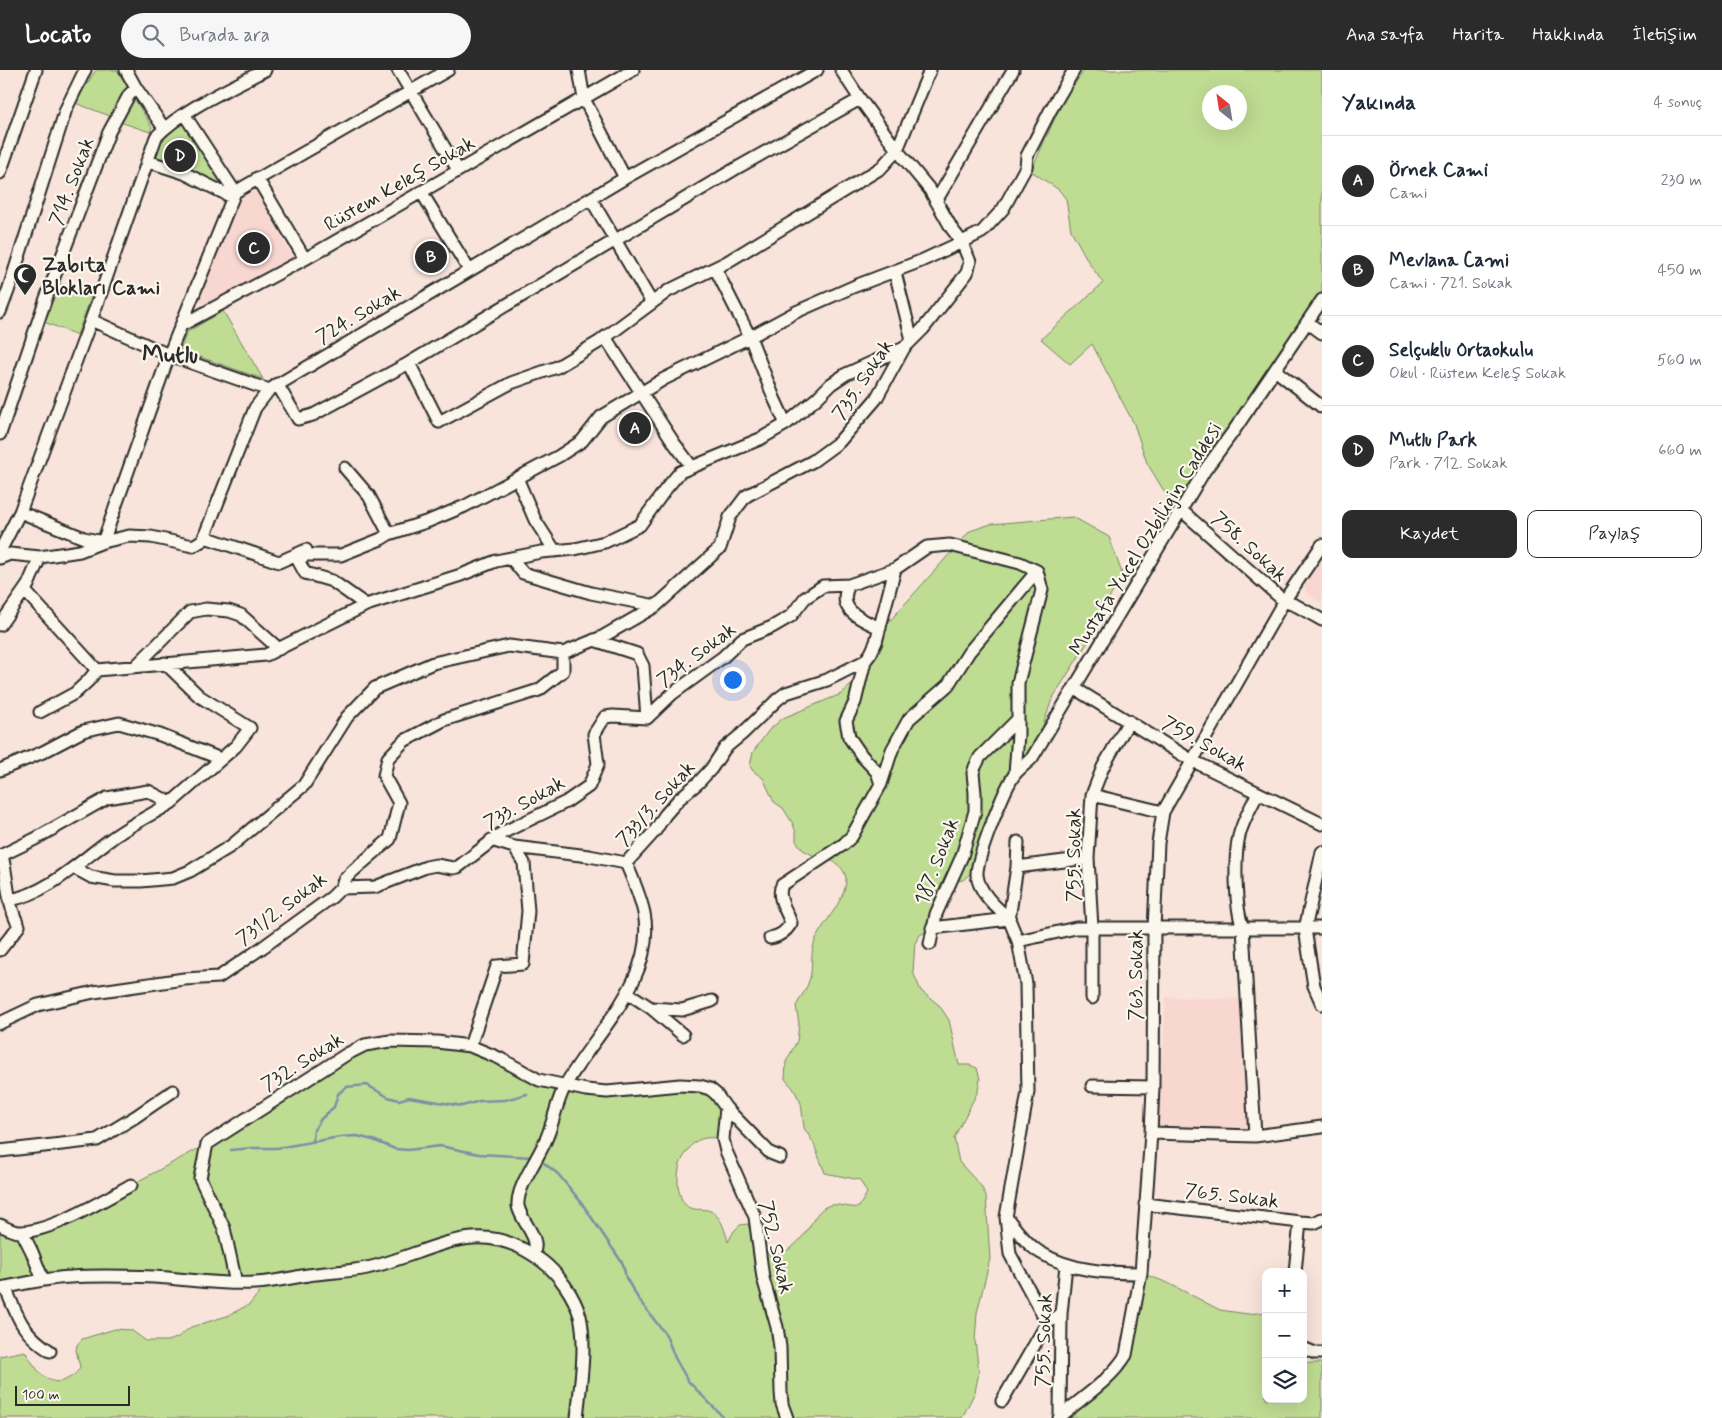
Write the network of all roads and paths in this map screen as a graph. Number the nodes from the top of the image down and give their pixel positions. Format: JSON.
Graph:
{"nodes":[{"id":1,"x":36,"y":70,"type":"edge"},
{"id":2,"x":85,"y":70,"type":"edge"},
{"id":3,"x":126,"y":70,"type":"edge"},
{"id":4,"x":265,"y":70,"type":"edge"},
{"id":5,"x":398,"y":70,"type":"edge"},
{"id":6,"x":448,"y":70,"type":"edge"},
{"id":7,"x":578,"y":70,"type":"edge"},
{"id":8,"x":633,"y":70,"type":"edge"},
{"id":9,"x":817,"y":70,"type":"edge"},
{"id":10,"x":841,"y":70,"type":"edge"},
{"id":11,"x":930,"y":70,"type":"edge"},
{"id":12,"x":1013,"y":70,"type":"edge"},
{"id":13,"x":1074,"y":70,"type":"edge"},
{"id":14,"x":801,"y":73,"type":"edge"},
{"id":15,"x":136,"y":88,"type":"junction"},
{"id":16,"x":411,"y":92,"type":"junction"},
{"id":17,"x":584,"y":99,"type":"junction"},
{"id":18,"x":860,"y":99,"type":"junction"},
{"id":19,"x":184,"y":114,"type":"junction"},
{"id":20,"x":164,"y":128,"type":"junction"},
{"id":21,"x":897,"y":150,"type":"junction"},
{"id":22,"x":146,"y":162,"type":"junction"},
{"id":23,"x":458,"y":170,"type":"junction"},
{"id":24,"x":0,"y":173,"type":"edge"},
{"id":25,"x":257,"y":178,"type":"junction"},
{"id":26,"x":625,"y":178,"type":"junction"},
{"id":27,"x":422,"y":193,"type":"junction"},
{"id":28,"x":233,"y":194,"type":"junction"},
{"id":29,"x":591,"y":199,"type":"junction"},
{"id":30,"x":936,"y":201,"type":"junction"},
{"id":31,"x":615,"y":241,"type":"junction"},
{"id":32,"x":962,"y":242,"type":"junction"},
{"id":33,"x":305,"y":259,"type":"junction"},
{"id":34,"x":715,"y":268,"type":"junction"},
{"id":35,"x":469,"y":270,"type":"junction"},
{"id":36,"x":895,"y":272,"type":"junction"},
{"id":37,"x":4,"y":290,"type":"edge"},
{"id":38,"x":1322,"y":300,"type":"edge"},
{"id":39,"x":652,"y":303,"type":"junction"},
{"id":40,"x":0,"y":312,"type":"edge"},
{"id":41,"x":91,"y":320,"type":"junction"},
{"id":42,"x":1307,"y":322,"type":"junction"},
{"id":43,"x":182,"y":325,"type":"junction"},
{"id":44,"x":1322,"y":333,"type":"edge"},
{"id":45,"x":605,"y":337,"type":"junction"},
{"id":46,"x":750,"y":337,"type":"junction"},
{"id":47,"x":908,"y":344,"type":"junction"},
{"id":48,"x":170,"y":355,"type":"junction"},
{"id":49,"x":409,"y":363,"type":"junction"},
{"id":50,"x":1274,"y":370,"type":"junction"},
{"id":51,"x":273,"y":387,"type":"junction"},
{"id":52,"x":641,"y":392,"type":"junction"},
{"id":53,"x":1322,"y":407,"type":"edge"},
{"id":54,"x":786,"y":424,"type":"junction"},
{"id":55,"x":0,"y":434,"type":"edge"},
{"id":56,"x":692,"y":467,"type":"junction"},
{"id":57,"x":345,"y":468,"type":"dead end"},
{"id":58,"x":517,"y":478,"type":"junction"},
{"id":59,"x":1181,"y":510,"type":"junction"},
{"id":60,"x":20,"y":512,"type":"junction"},
{"id":61,"x":389,"y":534,"type":"junction"},
{"id":62,"x":205,"y":537,"type":"junction"},
{"id":63,"x":103,"y":542,"type":"junction"},
{"id":64,"x":1322,"y":545,"type":"edge"},
{"id":65,"x":0,"y":551,"type":"edge"},
{"id":66,"x":555,"y":551,"type":"junction"},
{"id":67,"x":320,"y":556,"type":"junction"},
{"id":68,"x":40,"y":557,"type":"junction"},
{"id":69,"x":0,"y":558,"type":"edge"},
{"id":70,"x":511,"y":558,"type":"junction"},
{"id":71,"x":895,"y":569,"type":"junction"},
{"id":72,"x":1037,"y":571,"type":"junction"},
{"id":73,"x":849,"y":585,"type":"junction"},
{"id":74,"x":25,"y":591,"type":"junction"},
{"id":75,"x":1284,"y":601,"type":"junction"},
{"id":76,"x":366,"y":605,"type":"junction"},
{"id":77,"x":656,"y":606,"type":"junction"},
{"id":78,"x":1322,"y":620,"type":"edge"},
{"id":79,"x":0,"y":625,"type":"edge"},
{"id":80,"x":880,"y":628,"type":"junction"},
{"id":81,"x":594,"y":640,"type":"junction"},
{"id":82,"x":279,"y":649,"type":"junction"},
{"id":83,"x":563,"y":653,"type":"junction"},
{"id":84,"x":864,"y":661,"type":"junction"},
{"id":85,"x":165,"y":663,"type":"junction"},
{"id":86,"x":136,"y":666,"type":"junction"},
{"id":87,"x":97,"y":670,"type":"junction"},
{"id":88,"x":1074,"y":688,"type":"junction"},
{"id":89,"x":40,"y":712,"type":"dead end"},
{"id":90,"x":647,"y":718,"type":"junction"},
{"id":91,"x":1018,"y":719,"type":"junction"},
{"id":92,"x":1129,"y":721,"type":"junction"},
{"id":93,"x":221,"y":759,"type":"junction"},
{"id":94,"x":1192,"y":760,"type":"junction"},
{"id":95,"x":0,"y":770,"type":"edge"},
{"id":96,"x":1015,"y":774,"type":"junction"},
{"id":97,"x":881,"y":784,"type":"junction"},
{"id":98,"x":1258,"y":794,"type":"junction"},
{"id":99,"x":1092,"y":795,"type":"junction"},
{"id":100,"x":171,"y":803,"type":"junction"},
{"id":101,"x":1163,"y":812,"type":"junction"},
{"id":102,"x":1322,"y":824,"type":"edge"},
{"id":103,"x":491,"y":840,"type":"junction"},
{"id":104,"x":1018,"y":842,"type":"dead end"},
{"id":105,"x":514,"y":847,"type":"junction"},
{"id":106,"x":1322,"y":852,"type":"edge"},
{"id":107,"x":1,"y":856,"type":"edge"},
{"id":108,"x":1088,"y":858,"type":"junction"},
{"id":109,"x":626,"y":863,"type":"junction"},
{"id":110,"x":76,"y":867,"type":"junction"},
{"id":111,"x":1017,"y":867,"type":"junction"},
{"id":112,"x":341,"y":888,"type":"junction"},
{"id":113,"x":9,"y":900,"type":"junction"},
{"id":114,"x":1009,"y":919,"type":"junction"},
{"id":115,"x":932,"y":928,"type":"junction"},
{"id":116,"x":1092,"y":928,"type":"junction"},
{"id":117,"x":1243,"y":928,"type":"junction"},
{"id":118,"x":1322,"y":928,"type":"edge"},
{"id":119,"x":1154,"y":929,"type":"junction"},
{"id":120,"x":1305,"y":929,"type":"junction"},
{"id":121,"x":770,"y":938,"type":"dead end"},
{"id":122,"x":1018,"y":941,"type":"junction"},
{"id":123,"x":930,"y":944,"type":"dead end"},
{"id":124,"x":0,"y":950,"type":"edge"},
{"id":125,"x":628,"y":993,"type":"junction"},
{"id":126,"x":1092,"y":998,"type":"dead end"},
{"id":127,"x":712,"y":1001,"type":"dead end"},
{"id":128,"x":1322,"y":1004,"type":"edge"},
{"id":129,"x":651,"y":1008,"type":"junction"},
{"id":130,"x":0,"y":1023,"type":"edge"},
{"id":131,"x":683,"y":1035,"type":"dead end"},
{"id":132,"x":470,"y":1046,"type":"junction"},
{"id":133,"x":565,"y":1085,"type":"junction"},
{"id":134,"x":1092,"y":1086,"type":"dead end"},
{"id":135,"x":1153,"y":1087,"type":"junction"},
{"id":136,"x":173,"y":1091,"type":"dead end"},
{"id":137,"x":726,"y":1108,"type":"junction"},
{"id":138,"x":1322,"y":1127,"type":"edge"},
{"id":139,"x":1151,"y":1133,"type":"junction"},
{"id":140,"x":1255,"y":1136,"type":"junction"},
{"id":141,"x":0,"y":1151,"type":"edge"},
{"id":142,"x":780,"y":1158,"type":"dead end"},
{"id":143,"x":131,"y":1185,"type":"dead end"},
{"id":144,"x":1145,"y":1204,"type":"junction"},
{"id":145,"x":1006,"y":1217,"type":"junction"},
{"id":146,"x":1318,"y":1221,"type":"edge"},
{"id":147,"x":1300,"y":1222,"type":"junction"},
{"id":148,"x":0,"y":1225,"type":"edge"},
{"id":149,"x":22,"y":1232,"type":"junction"},
{"id":150,"x":533,"y":1254,"type":"junction"},
{"id":151,"x":1066,"y":1265,"type":"junction"},
{"id":152,"x":1295,"y":1268,"type":"edge"},
{"id":153,"x":1141,"y":1272,"type":"junction"},
{"id":154,"x":43,"y":1280,"type":"junction"},
{"id":155,"x":236,"y":1283,"type":"junction"},
{"id":156,"x":3,"y":1288,"type":"edge"},
{"id":157,"x":1061,"y":1314,"type":"junction"},
{"id":158,"x":1047,"y":1324,"type":"junction"},
{"id":159,"x":1307,"y":1350,"type":"edge"},
{"id":160,"x":50,"y":1351,"type":"dead end"},
{"id":161,"x":1322,"y":1353,"type":"edge"},
{"id":162,"x":1002,"y":1401,"type":"dead end"},
{"id":163,"x":1059,"y":1417,"type":"edge"},
{"id":164,"x":577,"y":1418,"type":"edge"},
{"id":165,"x":787,"y":1418,"type":"edge"}],
"edges":[{"from":1,"to":24,"type":"street"},
{"from":2,"to":37,"type":"street"},
{"from":3,"to":15,"type":"street"},
{"from":4,"to":19,"type":"street"},
{"from":5,"to":16,"type":"street"},
{"from":6,"to":16,"type":"street"},
{"from":7,"to":17,"type":"street"},
{"from":8,"to":17,"type":"street","name":"Rüstem Keleş Sokak"},
{"from":9,"to":14,"type":"street","name":"724. Sokak"},
{"from":10,"to":18,"type":"street","name":"735. Sokak"},
{"from":11,"to":21,"type":"street"},
{"from":12,"to":30,"type":"street"},
{"from":13,"to":32,"type":"street"},
{"from":14,"to":26,"type":"street","name":"724. Sokak"},
{"from":15,"to":20,"type":"street"},
{"from":15,"to":55,"type":"street","name":"714. Sokak"},
{"from":16,"to":23,"type":"street"},
{"from":16,"to":25,"type":"street"},
{"from":17,"to":23,"type":"street","name":"Rüstem Keleş Sokak"},
{"from":17,"to":26,"type":"street"},
{"from":18,"to":21,"type":"street","name":"735. Sokak"},
{"from":18,"to":31,"type":"street"},
{"from":19,"to":20,"type":"street"},
{"from":19,"to":28,"type":"street"},
{"from":20,"to":22,"type":"street"},
{"from":21,"to":30,"type":"street","name":"735. Sokak"},
{"from":21,"to":34,"type":"street"},
{"from":22,"to":28,"type":"street"},
{"from":22,"to":41,"type":"street"},
{"from":23,"to":27,"type":"street","name":"Rüstem Keleş Sokak"},
{"from":25,"to":28,"type":"street"},
{"from":25,"to":33,"type":"street"},
{"from":26,"to":29,"type":"street","name":"724. Sokak"},
{"from":27,"to":33,"type":"street","name":"Rüstem Keleş Sokak"},
{"from":27,"to":35,"type":"street"},
{"from":28,"to":43,"type":"street"},
{"from":29,"to":31,"type":"street"},
{"from":29,"to":35,"type":"street","name":"724. Sokak"},
{"from":30,"to":32,"type":"street","name":"735. Sokak"},
{"from":31,"to":39,"type":"street"},
{"from":31,"to":49,"type":"street"},
{"from":32,"to":36,"type":"street"},
{"from":32,"to":47,"type":"street","name":"735. Sokak"},
{"from":33,"to":43,"type":"street","name":"Rüstem Keleş Sokak"},
{"from":34,"to":39,"type":"street"},
{"from":34,"to":46,"type":"street"},
{"from":35,"to":51,"type":"street","name":"724. Sokak"},
{"from":36,"to":46,"type":"street"},
{"from":36,"to":47,"type":"street"},
{"from":37,"to":40,"type":"street"},
{"from":38,"to":42,"type":"street","name":"Mustafa Yucel Ozbiligin Caddesi"},
{"from":39,"to":45,"type":"street"},
{"from":41,"to":48,"type":"street"},
{"from":41,"to":60,"type":"street"},
{"from":42,"to":44,"type":"street"},
{"from":42,"to":50,"type":"street","name":"Mustafa Yucel Ozbiligin Caddesi"},
{"from":43,"to":48,"type":"street"},
{"from":45,"to":49,"type":"street"},
{"from":45,"to":52,"type":"street"},
{"from":46,"to":52,"type":"street"},
{"from":46,"to":54,"type":"street"},
{"from":47,"to":54,"type":"street"},
{"from":47,"to":77,"type":"street","name":"735. Sokak"},
{"from":48,"to":51,"type":"street"},
{"from":48,"to":63,"type":"street"},
{"from":49,"to":51,"type":"street"},
{"from":50,"to":53,"type":"street"},
{"from":50,"to":59,"type":"street","name":"Mustafa Yucel Ozbiligin Caddesi"},
{"from":51,"to":62,"type":"street","name":"724. Sokak"},
{"from":52,"to":56,"type":"street"},
{"from":52,"to":58,"type":"street"},
{"from":54,"to":56,"type":"street"},
{"from":56,"to":66,"type":"street"},
{"from":57,"to":61,"type":"street"},
{"from":58,"to":61,"type":"street"},
{"from":58,"to":66,"type":"street"},
{"from":59,"to":75,"type":"street","name":"758. Sokak"},
{"from":59,"to":88,"type":"street","name":"Mustafa Yucel Ozbiligin Caddesi"},
{"from":60,"to":63,"type":"street"},
{"from":60,"to":65,"type":"street"},
{"from":61,"to":67,"type":"street"},
{"from":62,"to":63,"type":"street"},
{"from":62,"to":67,"type":"street"},
{"from":63,"to":68,"type":"street"},
{"from":64,"to":75,"type":"street","name":"763. Sokak"},
{"from":66,"to":70,"type":"street"},
{"from":67,"to":76,"type":"street"},
{"from":68,"to":69,"type":"street"},
{"from":68,"to":74,"type":"street"},
{"from":70,"to":76,"type":"street"},
{"from":70,"to":77,"type":"street"},
{"from":71,"to":72,"type":"street","name":"734. Sokak"},
{"from":71,"to":73,"type":"street","name":"734. Sokak"},
{"from":71,"to":80,"type":"street"},
{"from":72,"to":91,"type":"street"},
{"from":72,"to":97,"type":"street"},
{"from":73,"to":80,"type":"street"},
{"from":73,"to":90,"type":"street","name":"734. Sokak"},
{"from":74,"to":79,"type":"street"},
{"from":74,"to":87,"type":"street"},
{"from":75,"to":78,"type":"street","name":"758. Sokak"},
{"from":75,"to":94,"type":"street","name":"763. Sokak"},
{"from":76,"to":82,"type":"street"},
{"from":77,"to":81,"type":"street","name":"735. Sokak"},
{"from":80,"to":84,"type":"street"},
{"from":81,"to":83,"type":"street"},
{"from":81,"to":90,"type":"street","name":"734. Sokak"},
{"from":82,"to":85,"type":"street"},
{"from":82,"to":86,"type":"street"},
{"from":83,"to":110,"type":"street"},
{"from":83,"to":112,"type":"street","name":"731/2. Sokak"},
{"from":84,"to":97,"type":"street"},
{"from":84,"to":109,"type":"street","name":"733/3. Sokak"},
{"from":85,"to":86,"type":"street"},
{"from":85,"to":93,"type":"street"},
{"from":86,"to":87,"type":"street"},
{"from":87,"to":89,"type":"street"},
{"from":88,"to":92,"type":"street","name":"759. Sokak"},
{"from":88,"to":96,"type":"street","name":"Mustafa Yucel Ozbiligin Caddesi"},
{"from":90,"to":103,"type":"street","name":"733. Sokak"},
{"from":91,"to":96,"type":"street"},
{"from":91,"to":115,"type":"street","name":"187. Sokak"},
{"from":92,"to":94,"type":"street","name":"759. Sokak"},
{"from":92,"to":99,"type":"street","name":"755. Sokak"},
{"from":93,"to":95,"type":"street"},
{"from":93,"to":100,"type":"street"},
{"from":94,"to":98,"type":"street","name":"759. Sokak"},
{"from":94,"to":101,"type":"street","name":"763. Sokak"},
{"from":96,"to":114,"type":"street"},
{"from":97,"to":121,"type":"street"},
{"from":98,"to":102,"type":"street","name":"759. Sokak"},
{"from":98,"to":117,"type":"street"},
{"from":99,"to":101,"type":"street"},
{"from":99,"to":108,"type":"street","name":"755. Sokak"},
{"from":100,"to":107,"type":"street"},
{"from":100,"to":110,"type":"street"},
{"from":101,"to":119,"type":"street","name":"763. Sokak"},
{"from":103,"to":105,"type":"street"},
{"from":103,"to":112,"type":"street","name":"733. Sokak"},
{"from":104,"to":111,"type":"street"},
{"from":105,"to":109,"type":"street"},
{"from":105,"to":132,"type":"street"},
{"from":106,"to":120,"type":"street"},
{"from":107,"to":113,"type":"street"},
{"from":108,"to":111,"type":"street"},
{"from":108,"to":116,"type":"street","name":"755. Sokak"},
{"from":109,"to":125,"type":"street","name":"733/3. Sokak"},
{"from":110,"to":113,"type":"street"},
{"from":111,"to":114,"type":"street"},
{"from":112,"to":130,"type":"street","name":"731/2. Sokak"},
{"from":113,"to":124,"type":"street"},
{"from":114,"to":115,"type":"street"},
{"from":114,"to":122,"type":"street"},
{"from":115,"to":123,"type":"street","name":"187. Sokak"},
{"from":116,"to":119,"type":"street"},
{"from":116,"to":122,"type":"street"},
{"from":116,"to":126,"type":"street","name":"755. Sokak"},
{"from":117,"to":119,"type":"street"},
{"from":117,"to":120,"type":"street"},
{"from":117,"to":140,"type":"street"},
{"from":118,"to":120,"type":"street"},
{"from":119,"to":135,"type":"street","name":"763. Sokak"},
{"from":120,"to":128,"type":"street"},
{"from":122,"to":145,"type":"street"},
{"from":125,"to":129,"type":"street"},
{"from":125,"to":133,"type":"street","name":"733/3. Sokak"},
{"from":127,"to":129,"type":"street"},
{"from":129,"to":131,"type":"street"},
{"from":132,"to":133,"type":"street","name":"732. Sokak"},
{"from":132,"to":155,"type":"street","name":"732. Sokak"},
{"from":133,"to":137,"type":"street"},
{"from":133,"to":150,"type":"street","name":"733/3. Sokak"},
{"from":134,"to":135,"type":"street"},
{"from":135,"to":139,"type":"street","name":"763. Sokak"},
{"from":136,"to":141,"type":"street"},
{"from":137,"to":142,"type":"street"},
{"from":137,"to":165,"type":"street","name":"752. Sokak"},
{"from":138,"to":140,"type":"street"},
{"from":139,"to":140,"type":"street"},
{"from":139,"to":144,"type":"street","name":"763. Sokak"},
{"from":143,"to":149,"type":"street"},
{"from":144,"to":147,"type":"street","name":"765. Sokak"},
{"from":144,"to":153,"type":"street","name":"763. Sokak"},
{"from":145,"to":151,"type":"street"},
{"from":145,"to":158,"type":"street"},
{"from":146,"to":147,"type":"street","name":"765. Sokak"},
{"from":147,"to":152,"type":"street"},
{"from":148,"to":149,"type":"street"},
{"from":149,"to":154,"type":"street"},
{"from":150,"to":155,"type":"street"},
{"from":150,"to":164,"type":"street"},
{"from":151,"to":153,"type":"street"},
{"from":151,"to":157,"type":"street","name":"755. Sokak"},
{"from":153,"to":163,"type":"street","name":"763. Sokak"},
{"from":154,"to":155,"type":"street"},
{"from":154,"to":156,"type":"street"},
{"from":156,"to":160,"type":"street"},
{"from":157,"to":158,"type":"street"},
{"from":157,"to":163,"type":"street","name":"755. Sokak"},
{"from":158,"to":162,"type":"street"},
{"from":159,"to":161,"type":"street"}]}
